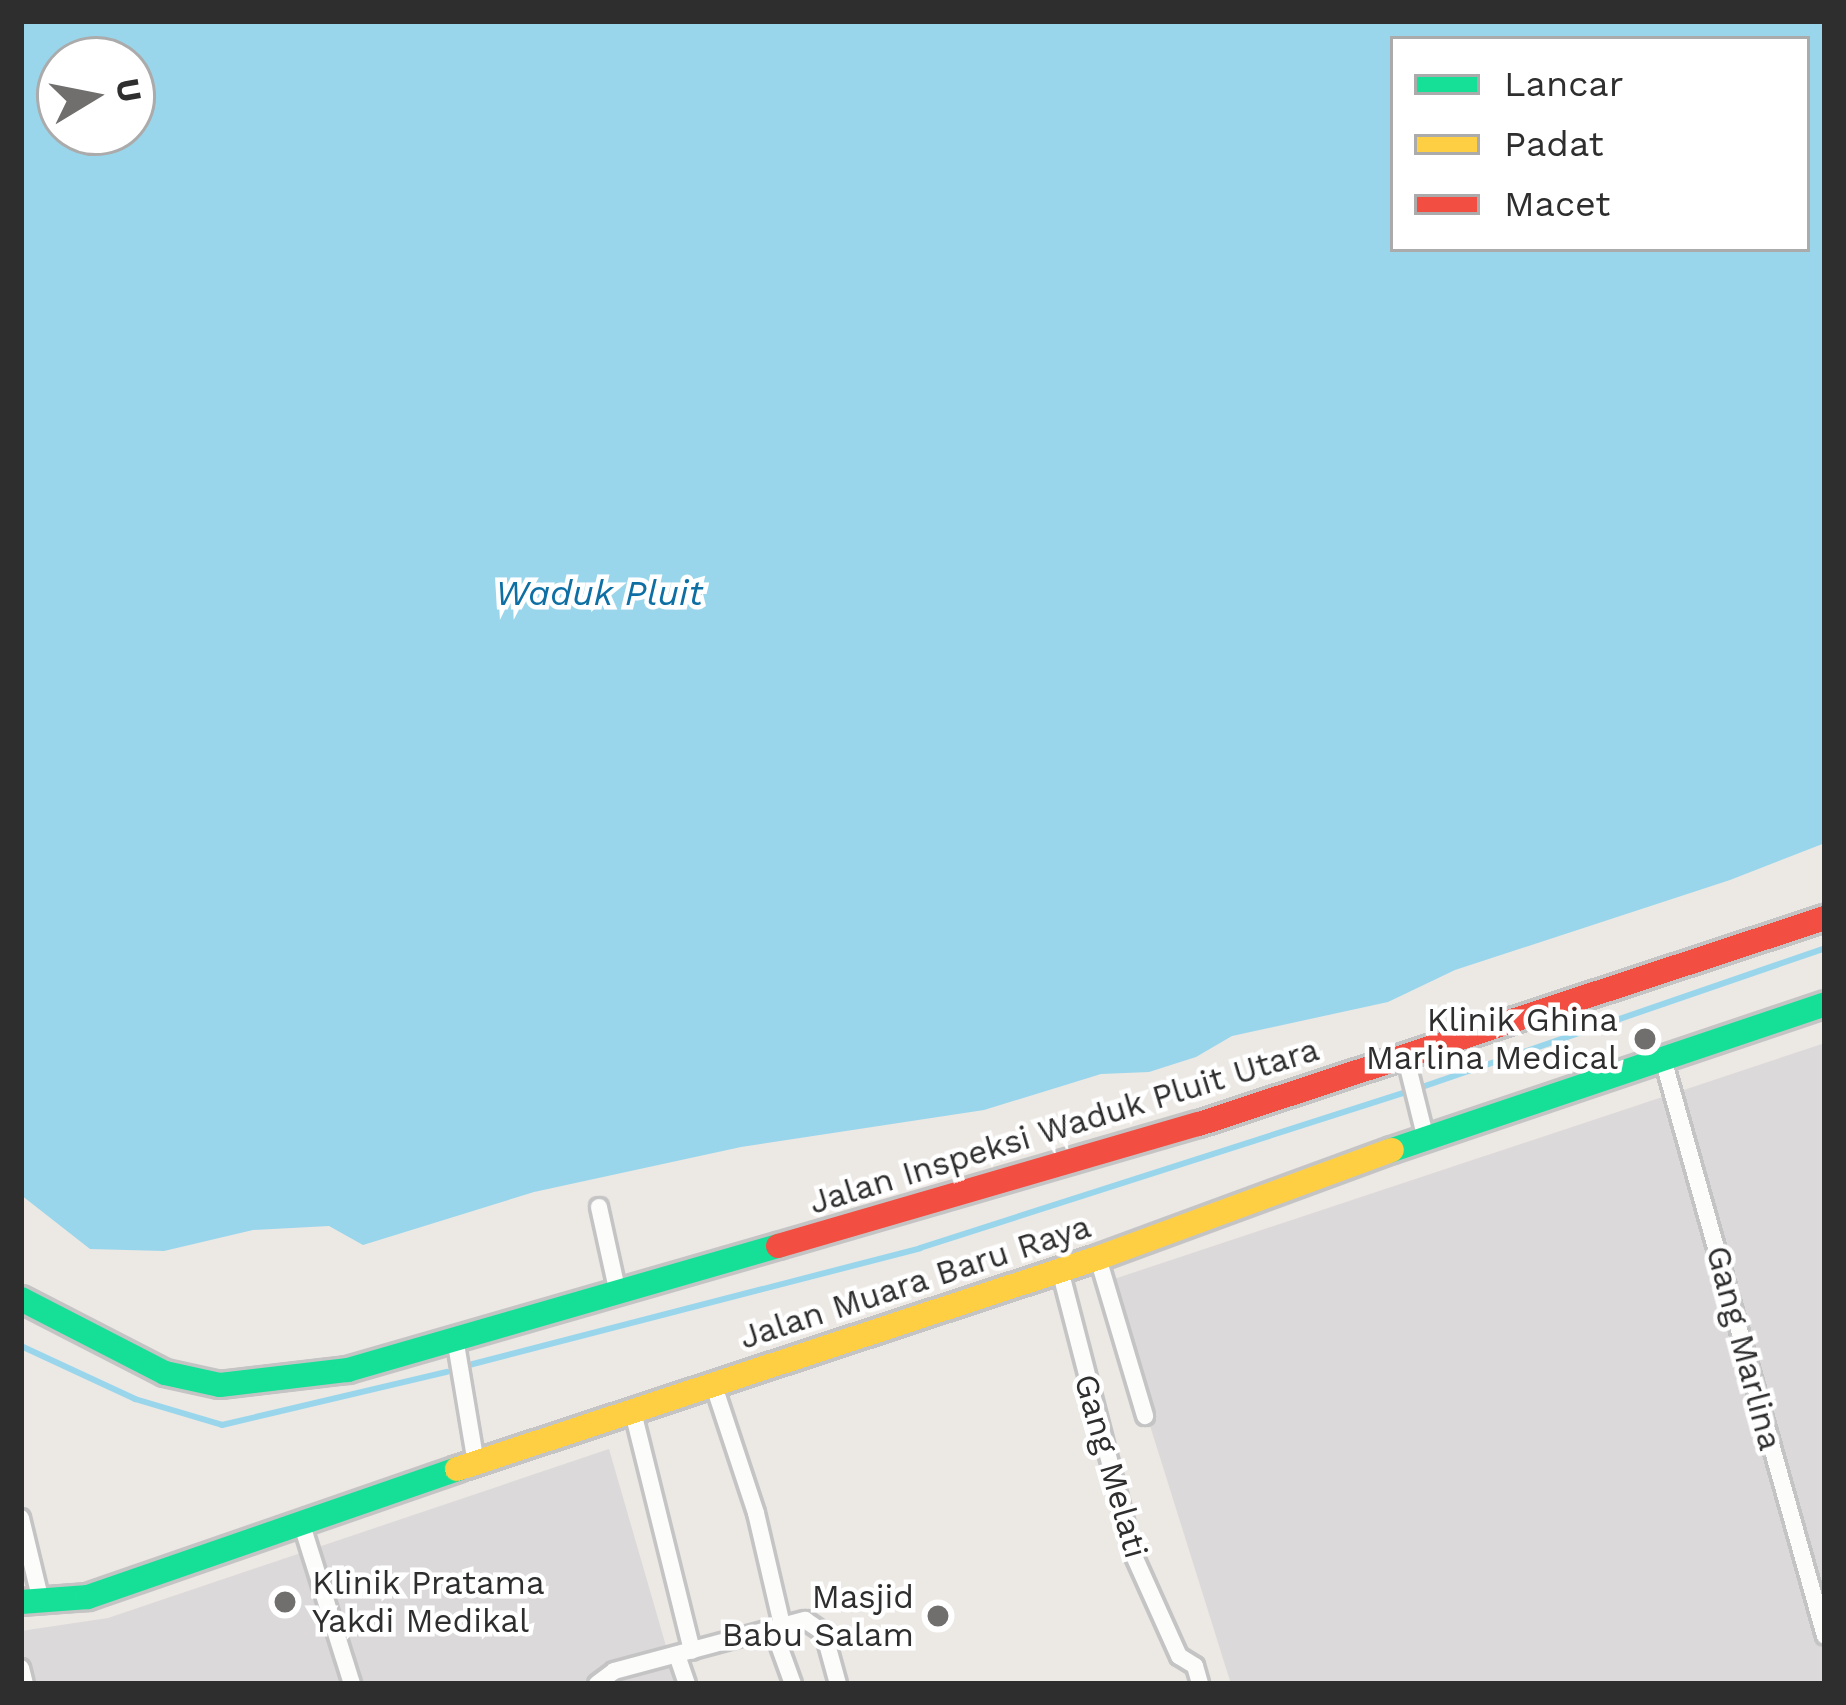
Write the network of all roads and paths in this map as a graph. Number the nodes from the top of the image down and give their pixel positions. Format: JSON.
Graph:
{"nodes":[{"id":1,"x":1825,"y":918,"type":"edge"},
{"id":2,"x":1825,"y":1004,"type":"edge"},
{"id":3,"x":1406,"y":1055,"type":"junction"},
{"id":4,"x":1664,"y":1059,"type":"junction"},
{"id":5,"x":1426,"y":1139,"type":"junction"},
{"id":6,"x":599,"y":1207,"type":"dead end"},
{"id":7,"x":1098,"y":1258,"type":"junction"},
{"id":8,"x":1060,"y":1270,"type":"junction"},
{"id":9,"x":617,"y":1289,"type":"junction"},
{"id":10,"x":21,"y":1299,"type":"edge"},
{"id":11,"x":454,"y":1338,"type":"junction"},
{"id":12,"x":713,"y":1383,"type":"junction"},
{"id":13,"x":632,"y":1408,"type":"junction"},
{"id":14,"x":1144,"y":1416,"type":"dead end"},
{"id":15,"x":476,"y":1464,"type":"junction"},
{"id":16,"x":21,"y":1518,"type":"edge"},
{"id":17,"x":301,"y":1522,"type":"junction"},
{"id":18,"x":31,"y":1602,"type":"edge"},
{"id":19,"x":777,"y":1627,"type":"junction"},
{"id":20,"x":1825,"y":1636,"type":"edge"},
{"id":21,"x":684,"y":1653,"type":"junction"},
{"id":22,"x":21,"y":1668,"type":"edge"},
{"id":23,"x":25,"y":1684,"type":"edge"},
{"id":24,"x":352,"y":1684,"type":"edge"},
{"id":25,"x":597,"y":1684,"type":"edge"},
{"id":26,"x":687,"y":1684,"type":"edge"},
{"id":27,"x":793,"y":1684,"type":"edge"},
{"id":28,"x":838,"y":1684,"type":"edge"},
{"id":29,"x":1200,"y":1684,"type":"edge"}],
"edges":[{"from":1,"to":3,"type":"street","name":"Jalan Inspeksi Waduk Pluit Utara"},
{"from":2,"to":4,"type":"street","name":"Jalan Muara Baru Raya"},
{"from":3,"to":5,"type":"street"},
{"from":3,"to":9,"type":"street","name":"Jalan Inspeksi Waduk Pluit Utara"},
{"from":4,"to":5,"type":"street","name":"Jalan Muara Baru Raya"},
{"from":4,"to":20,"type":"street","name":"Gang Marlina"},
{"from":5,"to":7,"type":"street","name":"Jalan Muara Baru Raya"},
{"from":6,"to":9,"type":"street"},
{"from":7,"to":8,"type":"street","name":"Jalan Muara Baru Raya"},
{"from":7,"to":14,"type":"street"},
{"from":8,"to":12,"type":"street","name":"Jalan Muara Baru Raya"},
{"from":8,"to":29,"type":"street","name":"Gang Melati"},
{"from":9,"to":11,"type":"street","name":"Jalan Inspeksi Waduk Pluit Utara"},
{"from":10,"to":11,"type":"street","name":"Jalan Inspeksi Waduk Pluit Utara"},
{"from":11,"to":15,"type":"street"},
{"from":12,"to":13,"type":"street","name":"Jalan Muara Baru Raya"},
{"from":12,"to":19,"type":"street"},
{"from":13,"to":15,"type":"street","name":"Jalan Muara Baru Raya"},
{"from":13,"to":21,"type":"street"},
{"from":15,"to":17,"type":"street","name":"Jalan Muara Baru Raya"},
{"from":16,"to":18,"type":"street"},
{"from":17,"to":18,"type":"street","name":"Jalan Muara Baru Raya"},
{"from":17,"to":24,"type":"street"},
{"from":19,"to":21,"type":"street"},
{"from":19,"to":27,"type":"street"},
{"from":19,"to":28,"type":"street"},
{"from":21,"to":25,"type":"street"},
{"from":21,"to":26,"type":"street"},
{"from":22,"to":23,"type":"street"}]}
